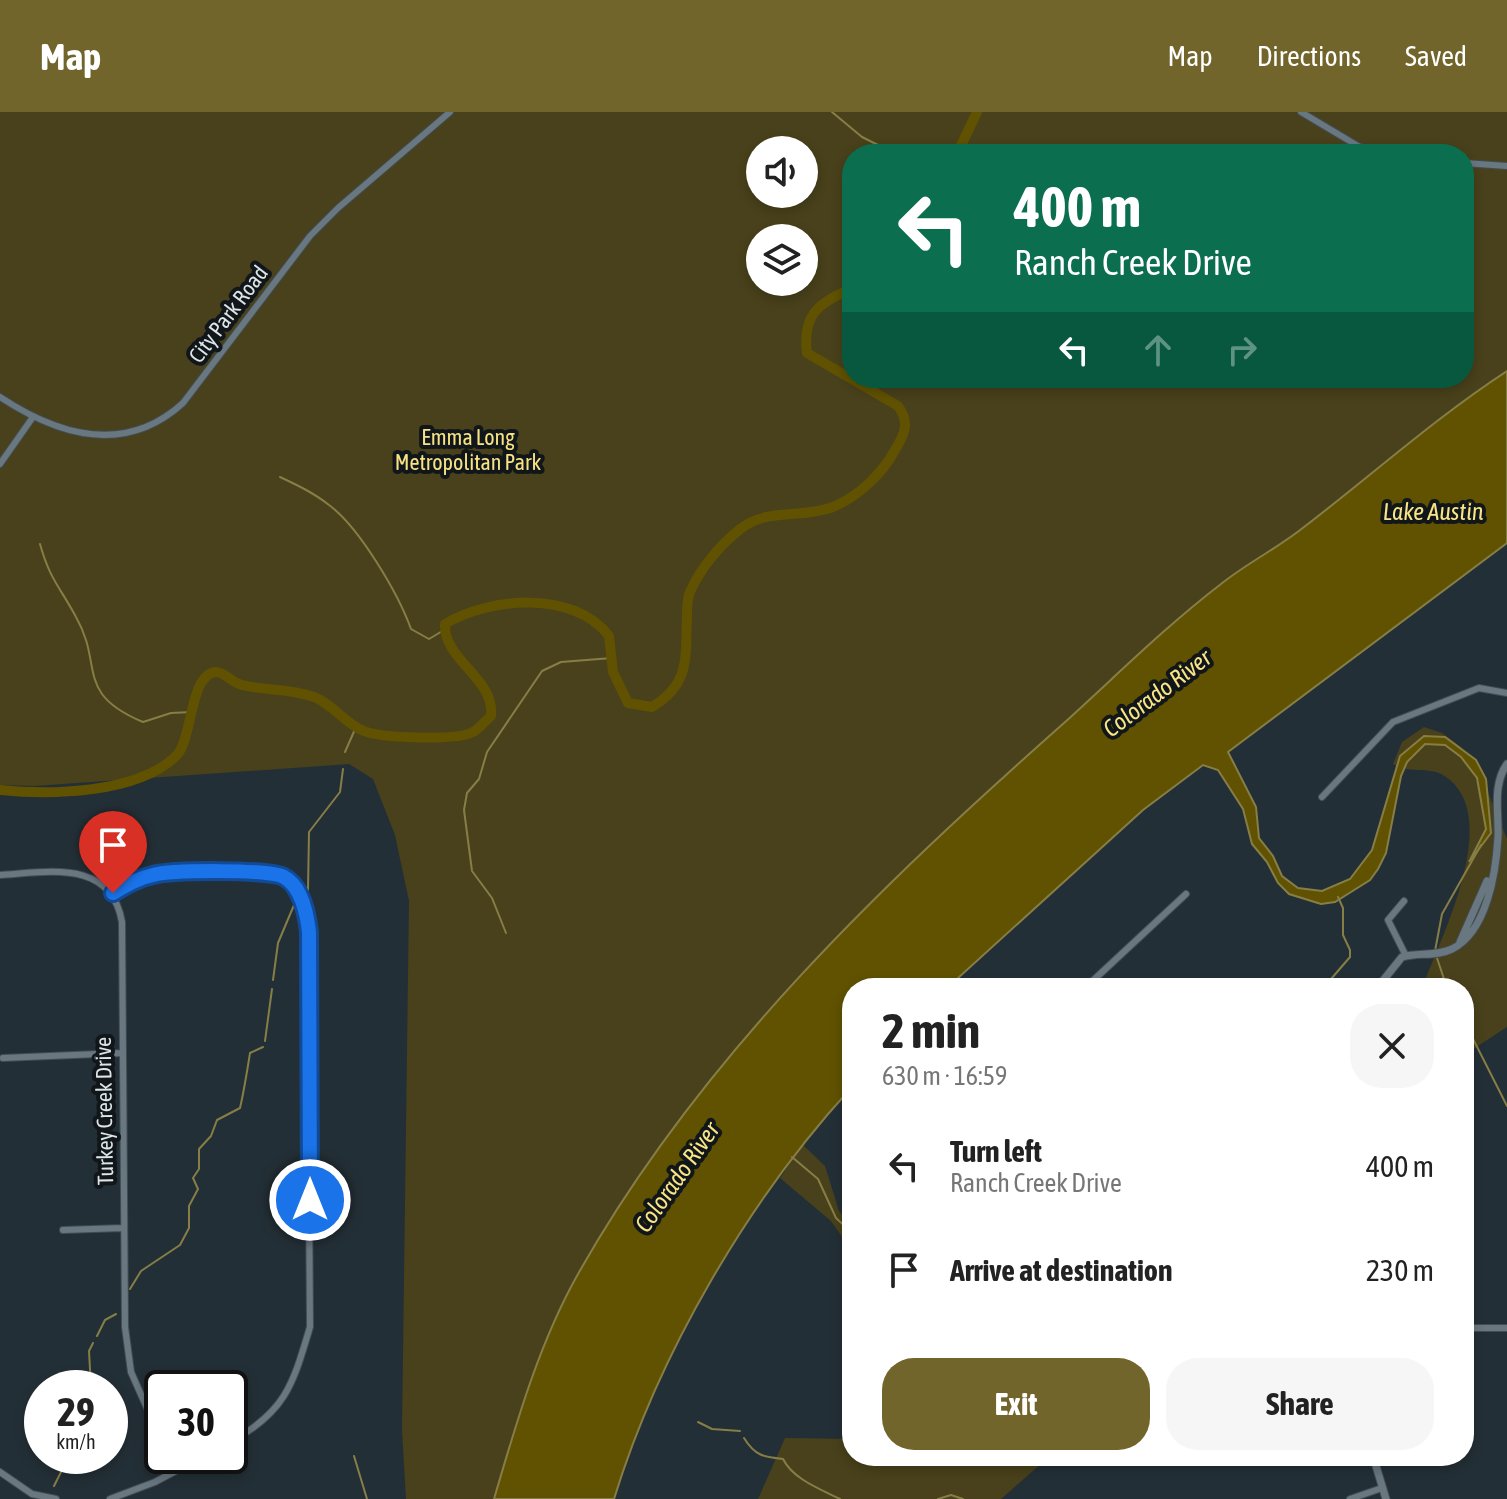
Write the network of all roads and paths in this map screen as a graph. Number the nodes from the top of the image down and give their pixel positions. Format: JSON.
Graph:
{"nodes":[{"id":1,"x":450,"y":112,"type":"edge"},
{"id":2,"x":1301,"y":112,"type":"edge"},
{"id":3,"x":1355,"y":144,"type":"edge"},
{"id":4,"x":1474,"y":164,"type":"edge"},
{"id":5,"x":1507,"y":166,"type":"edge"},
{"id":6,"x":0,"y":397,"type":"edge"},
{"id":7,"x":33,"y":417,"type":"junction"},
{"id":8,"x":0,"y":464,"type":"edge"},
{"id":9,"x":1507,"y":693,"type":"edge"},
{"id":10,"x":1507,"y":764,"type":"edge"},
{"id":11,"x":1322,"y":797,"type":"dead end"},
{"id":12,"x":0,"y":875,"type":"edge"},
{"id":13,"x":113,"y":893,"type":"junction"},
{"id":14,"x":1186,"y":894,"type":"dead end"},
{"id":15,"x":1404,"y":901,"type":"dead end"},
{"id":16,"x":1406,"y":956,"type":"junction"},
{"id":17,"x":1096,"y":978,"type":"edge"},
{"id":18,"x":1384,"y":978,"type":"edge"},
{"id":19,"x":121,"y":1053,"type":"junction"},
{"id":20,"x":3,"y":1058,"type":"dead end"},
{"id":21,"x":123,"y":1228,"type":"junction"},
{"id":22,"x":63,"y":1230,"type":"dead end"},
{"id":23,"x":1474,"y":1328,"type":"edge"},
{"id":24,"x":1507,"y":1328,"type":"edge"},
{"id":25,"x":144,"y":1401,"type":"edge"},
{"id":26,"x":248,"y":1429,"type":"edge"},
{"id":27,"x":1376,"y":1466,"type":"edge"},
{"id":28,"x":0,"y":1472,"type":"edge"},
{"id":29,"x":168,"y":1474,"type":"edge"},
{"id":30,"x":1382,"y":1488,"type":"junction"},
{"id":31,"x":56,"y":1499,"type":"edge"},
{"id":32,"x":110,"y":1499,"type":"edge"},
{"id":33,"x":1350,"y":1499,"type":"edge"},
{"id":34,"x":1386,"y":1499,"type":"edge"}],
"edges":[{"from":1,"to":7,"type":"street","name":"City Park Road"},
{"from":2,"to":3,"type":"street"},
{"from":4,"to":5,"type":"street"},
{"from":6,"to":7,"type":"street","name":"City Park Road"},
{"from":7,"to":8,"type":"street"},
{"from":9,"to":11,"type":"street"},
{"from":10,"to":16,"type":"street"},
{"from":12,"to":13,"type":"street"},
{"from":13,"to":19,"type":"street","name":"Turkey Creek Drive"},
{"from":13,"to":26,"type":"street"},
{"from":14,"to":17,"type":"street"},
{"from":15,"to":16,"type":"street"},
{"from":16,"to":18,"type":"street"},
{"from":19,"to":20,"type":"street"},
{"from":19,"to":21,"type":"street","name":"Turkey Creek Drive"},
{"from":21,"to":22,"type":"street"},
{"from":21,"to":25,"type":"street","name":"Turkey Creek Drive"},
{"from":23,"to":24,"type":"street"},
{"from":27,"to":30,"type":"street"},
{"from":28,"to":31,"type":"street"},
{"from":29,"to":32,"type":"street"},
{"from":30,"to":33,"type":"street"},
{"from":30,"to":34,"type":"street"}]}
